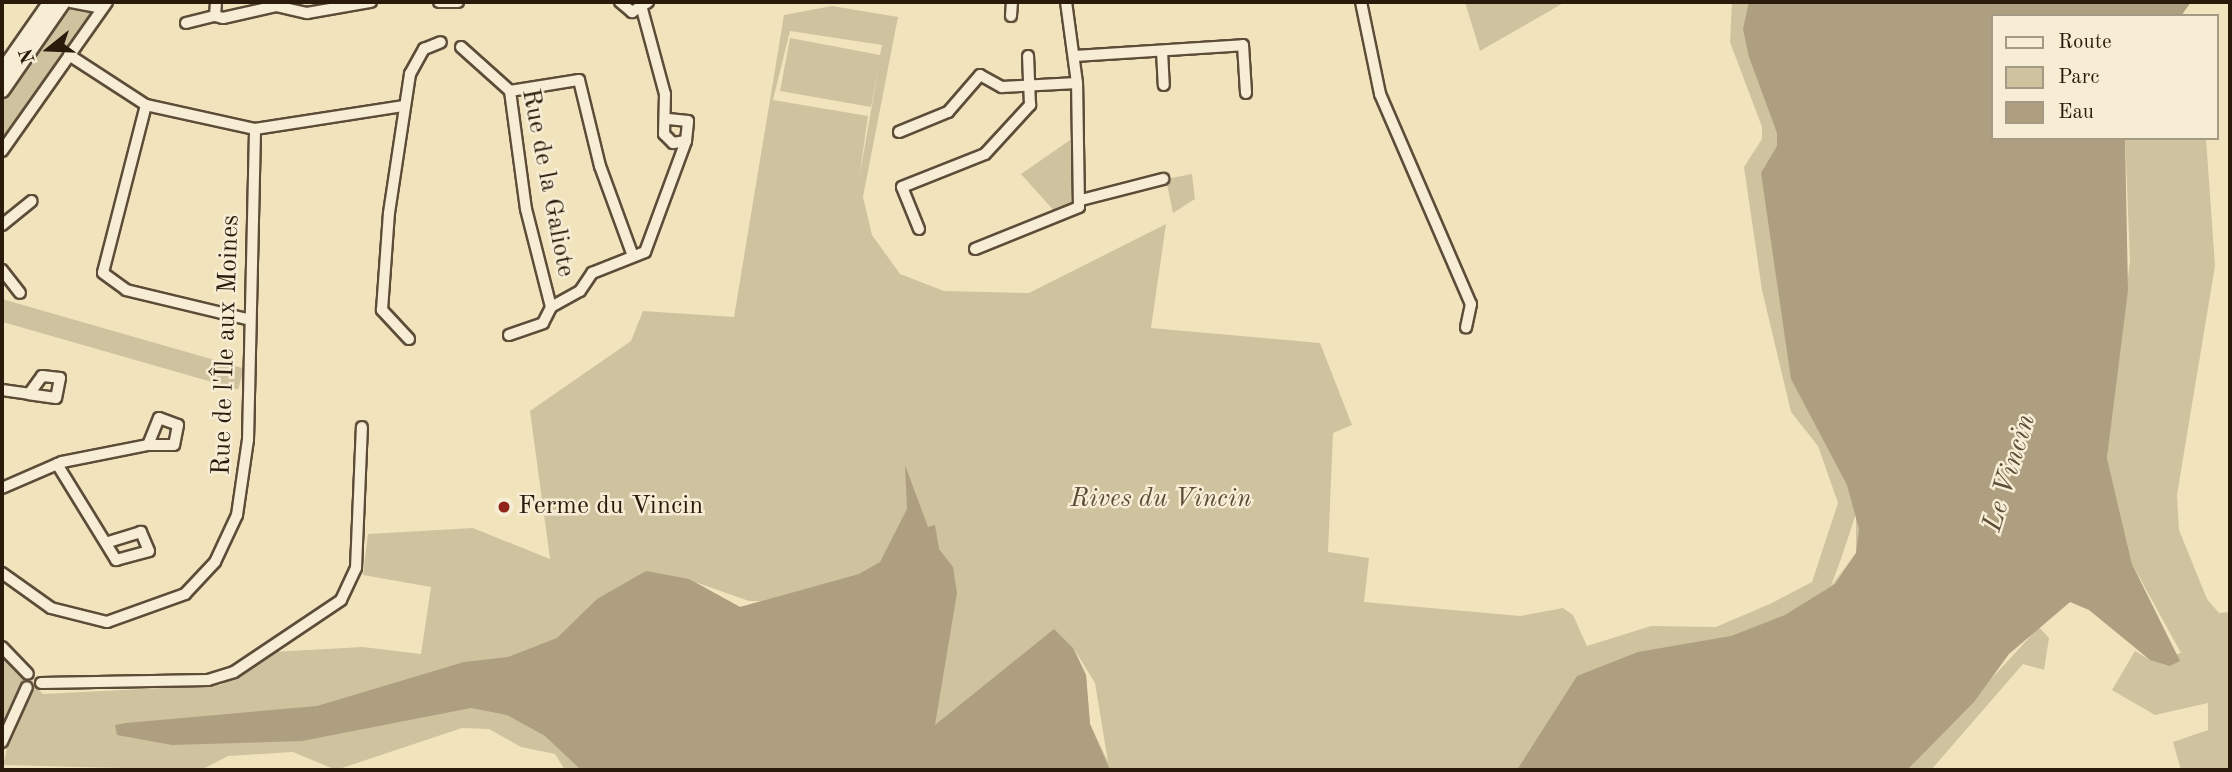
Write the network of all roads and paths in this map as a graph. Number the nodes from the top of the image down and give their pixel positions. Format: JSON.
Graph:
{"nodes":[{"id":1,"x":51,"y":2,"type":"edge"},
{"id":2,"x":64,"y":2,"type":"edge"},
{"id":3,"x":71,"y":2,"type":"edge"},
{"id":4,"x":216,"y":2,"type":"edge"},
{"id":5,"x":371,"y":2,"type":"edge"},
{"id":6,"x":458,"y":2,"type":"edge"},
{"id":7,"x":620,"y":2,"type":"edge"},
{"id":8,"x":1012,"y":2,"type":"edge"},
{"id":9,"x":1066,"y":2,"type":"edge"},
{"id":10,"x":1361,"y":2,"type":"edge"},
{"id":11,"x":442,"y":3,"type":"edge"},
{"id":12,"x":104,"y":5,"type":"edge"},
{"id":13,"x":294,"y":7,"type":"edge"},
{"id":14,"x":641,"y":8,"type":"edge"},
{"id":15,"x":215,"y":16,"type":"junction"},
{"id":16,"x":1011,"y":16,"type":"dead end"},
{"id":17,"x":186,"y":23,"type":"dead end"},
{"id":18,"x":442,"y":42,"type":"dead end"},
{"id":19,"x":461,"y":47,"type":"dead end"},
{"id":20,"x":1162,"y":51,"type":"junction"},
{"id":21,"x":69,"y":55,"type":"junction"},
{"id":22,"x":1028,"y":56,"type":"dead end"},
{"id":23,"x":1075,"y":56,"type":"junction"},
{"id":24,"x":2,"y":72,"type":"edge"},
{"id":25,"x":1077,"y":83,"type":"junction"},
{"id":26,"x":1164,"y":85,"type":"dead end"},
{"id":27,"x":1030,"y":86,"type":"junction"},
{"id":28,"x":2,"y":90,"type":"edge"},
{"id":29,"x":510,"y":90,"type":"junction"},
{"id":30,"x":1246,"y":93,"type":"dead end"},
{"id":31,"x":665,"y":94,"type":"junction"},
{"id":32,"x":146,"y":105,"type":"junction"},
{"id":33,"x":404,"y":106,"type":"junction"},
{"id":34,"x":681,"y":116,"type":"junction"},
{"id":35,"x":668,"y":119,"type":"junction"},
{"id":36,"x":255,"y":129,"type":"junction"},
{"id":37,"x":899,"y":132,"type":"dead end"},
{"id":38,"x":685,"y":141,"type":"junction"},
{"id":39,"x":673,"y":143,"type":"junction"},
{"id":40,"x":2,"y":151,"type":"edge"},
{"id":41,"x":677,"y":165,"type":"junction"},
{"id":42,"x":1163,"y":179,"type":"dead end"},
{"id":43,"x":32,"y":201,"type":"dead end"},
{"id":44,"x":1081,"y":201,"type":"junction"},
{"id":45,"x":2,"y":225,"type":"edge"},
{"id":46,"x":919,"y":229,"type":"dead end"},
{"id":47,"x":975,"y":249,"type":"dead end"},
{"id":48,"x":633,"y":256,"type":"junction"},
{"id":49,"x":2,"y":270,"type":"edge"},
{"id":50,"x":20,"y":293,"type":"dead end"},
{"id":51,"x":551,"y":307,"type":"junction"},
{"id":52,"x":247,"y":319,"type":"junction"},
{"id":53,"x":1466,"y":327,"type":"dead end"},
{"id":54,"x":509,"y":335,"type":"dead end"},
{"id":55,"x":409,"y":339,"type":"dead end"},
{"id":56,"x":2,"y":390,"type":"edge"},
{"id":57,"x":29,"y":394,"type":"dead end"},
{"id":58,"x":362,"y":427,"type":"dead end"},
{"id":59,"x":148,"y":445,"type":"dead end"},
{"id":60,"x":57,"y":464,"type":"junction"},
{"id":61,"x":2,"y":488,"type":"edge"},
{"id":62,"x":108,"y":541,"type":"dead end"},
{"id":63,"x":2,"y":573,"type":"edge"},
{"id":64,"x":2,"y":646,"type":"edge"},
{"id":65,"x":28,"y":674,"type":"junction"},
{"id":66,"x":41,"y":683,"type":"junction"},
{"id":67,"x":27,"y":687,"type":"junction"},
{"id":68,"x":2,"y":742,"type":"edge"}],
"edges":[{"from":1,"to":24,"type":"main road"},
{"from":2,"to":28,"type":"main road"},
{"from":3,"to":12,"type":"street"},
{"from":4,"to":15,"type":"street"},
{"from":5,"to":13,"type":"street"},
{"from":6,"to":11,"type":"street"},
{"from":7,"to":14,"type":"street"},
{"from":8,"to":16,"type":"street"},
{"from":9,"to":23,"type":"street"},
{"from":10,"to":53,"type":"street"},
{"from":12,"to":21,"type":"street"},
{"from":13,"to":15,"type":"street"},
{"from":14,"to":31,"type":"street"},
{"from":15,"to":17,"type":"street"},
{"from":18,"to":33,"type":"street"},
{"from":19,"to":29,"type":"street","name":"Rue de la Galiote"},
{"from":20,"to":23,"type":"street"},
{"from":20,"to":26,"type":"street"},
{"from":20,"to":30,"type":"street"},
{"from":21,"to":32,"type":"street"},
{"from":21,"to":40,"type":"street"},
{"from":22,"to":27,"type":"street"},
{"from":23,"to":25,"type":"street"},
{"from":25,"to":27,"type":"street"},
{"from":25,"to":44,"type":"street"},
{"from":27,"to":37,"type":"street"},
{"from":27,"to":46,"type":"street"},
{"from":29,"to":48,"type":"street"},
{"from":29,"to":51,"type":"street","name":"Rue de la Galiote"},
{"from":31,"to":34,"type":"street"},
{"from":31,"to":35,"type":"street"},
{"from":32,"to":36,"type":"street"},
{"from":32,"to":52,"type":"street"},
{"from":33,"to":36,"type":"street"},
{"from":33,"to":55,"type":"street"},
{"from":34,"to":35,"type":"street"},
{"from":34,"to":38,"type":"street"},
{"from":35,"to":39,"type":"street"},
{"from":36,"to":52,"type":"street","name":"Rue de l'Île aux Moines"},
{"from":38,"to":39,"type":"street"},
{"from":38,"to":41,"type":"street"},
{"from":39,"to":41,"type":"street"},
{"from":41,"to":48,"type":"street"},
{"from":42,"to":44,"type":"street"},
{"from":43,"to":45,"type":"street"},
{"from":44,"to":47,"type":"street"},
{"from":48,"to":51,"type":"street"},
{"from":49,"to":50,"type":"street"},
{"from":51,"to":54,"type":"street"},
{"from":52,"to":63,"type":"street","name":"Rue de l'Île aux Moines"},
{"from":56,"to":57,"type":"street"},
{"from":58,"to":66,"type":"street"},
{"from":59,"to":60,"type":"street"},
{"from":60,"to":61,"type":"street"},
{"from":60,"to":62,"type":"street"},
{"from":64,"to":65,"type":"street"},
{"from":65,"to":66,"type":"street"},
{"from":65,"to":67,"type":"street"},
{"from":66,"to":67,"type":"street"},
{"from":67,"to":68,"type":"street"}]}
